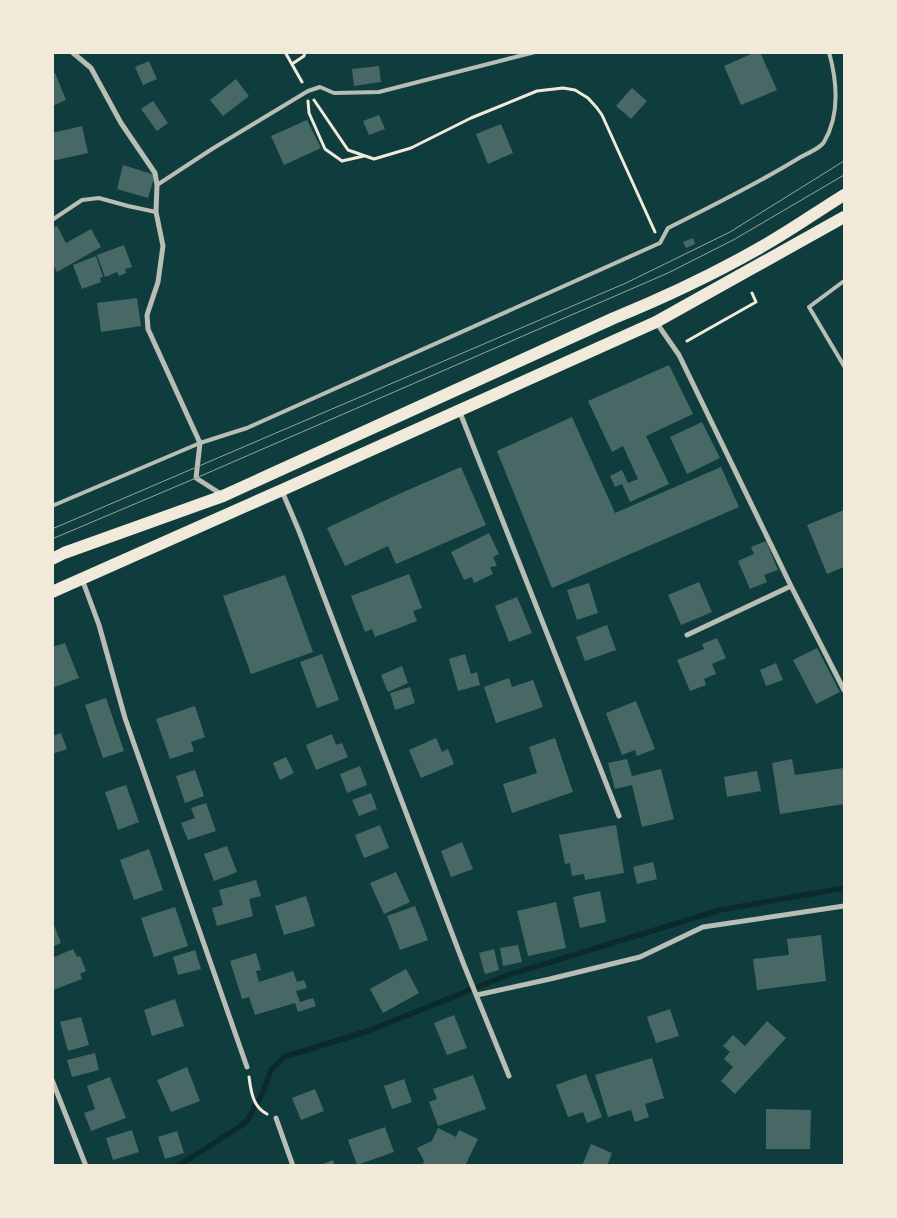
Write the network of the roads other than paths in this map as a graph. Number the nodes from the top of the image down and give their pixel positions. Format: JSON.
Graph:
{"nodes":[{"id":1,"x":72,"y":52,"type":"edge"},
{"id":2,"x":535,"y":52,"type":"edge"},
{"id":3,"x":829,"y":52,"type":"edge"},
{"id":4,"x":157,"y":185,"type":"junction"},
{"id":5,"x":844,"y":195,"type":"edge"},
{"id":6,"x":156,"y":212,"type":"junction"},
{"id":7,"x":844,"y":217,"type":"edge"},
{"id":8,"x":52,"y":220,"type":"edge"},
{"id":9,"x":844,"y":281,"type":"edge"},
{"id":10,"x":656,"y":322,"type":"junction"},
{"id":11,"x":844,"y":366,"type":"edge"},
{"id":12,"x":458,"y":410,"type":"junction"},
{"id":13,"x":200,"y":443,"type":"junction"},
{"id":14,"x":282,"y":490,"type":"junction"},
{"id":15,"x":223,"y":496,"type":"junction"},
{"id":16,"x":52,"y":506,"type":"edge"},
{"id":17,"x":52,"y":559,"type":"edge"},
{"id":18,"x":82,"y":580,"type":"junction"},
{"id":19,"x":792,"y":586,"type":"junction"},
{"id":20,"x":52,"y":592,"type":"edge"},
{"id":21,"x":688,"y":635,"type":"dead end"},
{"id":22,"x":844,"y":690,"type":"edge"},
{"id":23,"x":619,"y":816,"type":"dead end"},
{"id":24,"x":844,"y":906,"type":"edge"},
{"id":25,"x":477,"y":995,"type":"junction"},
{"id":26,"x":247,"y":1066,"type":"road end"},
{"id":27,"x":509,"y":1076,"type":"dead end"},
{"id":28,"x":52,"y":1080,"type":"edge"},
{"id":29,"x":276,"y":1118,"type":"dead end"},
{"id":30,"x":86,"y":1166,"type":"edge"},
{"id":31,"x":293,"y":1166,"type":"edge"}],
"edges":[{"from":1,"to":4,"type":"street"},
{"from":2,"to":4,"type":"lane"},
{"from":3,"to":13,"type":"lane"},
{"from":4,"to":6,"type":"street"},
{"from":5,"to":15,"type":"main road"},
{"from":6,"to":8,"type":"lane"},
{"from":6,"to":13,"type":"street"},
{"from":7,"to":10,"type":"main road"},
{"from":9,"to":11,"type":"lane"},
{"from":10,"to":12,"type":"main road"},
{"from":10,"to":19,"type":"street"},
{"from":12,"to":14,"type":"main road"},
{"from":12,"to":23,"type":"street"},
{"from":13,"to":15,"type":"street"},
{"from":13,"to":16,"type":"lane"},
{"from":14,"to":18,"type":"main road"},
{"from":14,"to":25,"type":"street"},
{"from":15,"to":17,"type":"main road"},
{"from":18,"to":20,"type":"main road"},
{"from":18,"to":26,"type":"street"},
{"from":19,"to":21,"type":"street"},
{"from":19,"to":22,"type":"street"},
{"from":24,"to":25,"type":"street"},
{"from":25,"to":27,"type":"street"},
{"from":28,"to":30,"type":"street"},
{"from":29,"to":31,"type":"street"}]}
